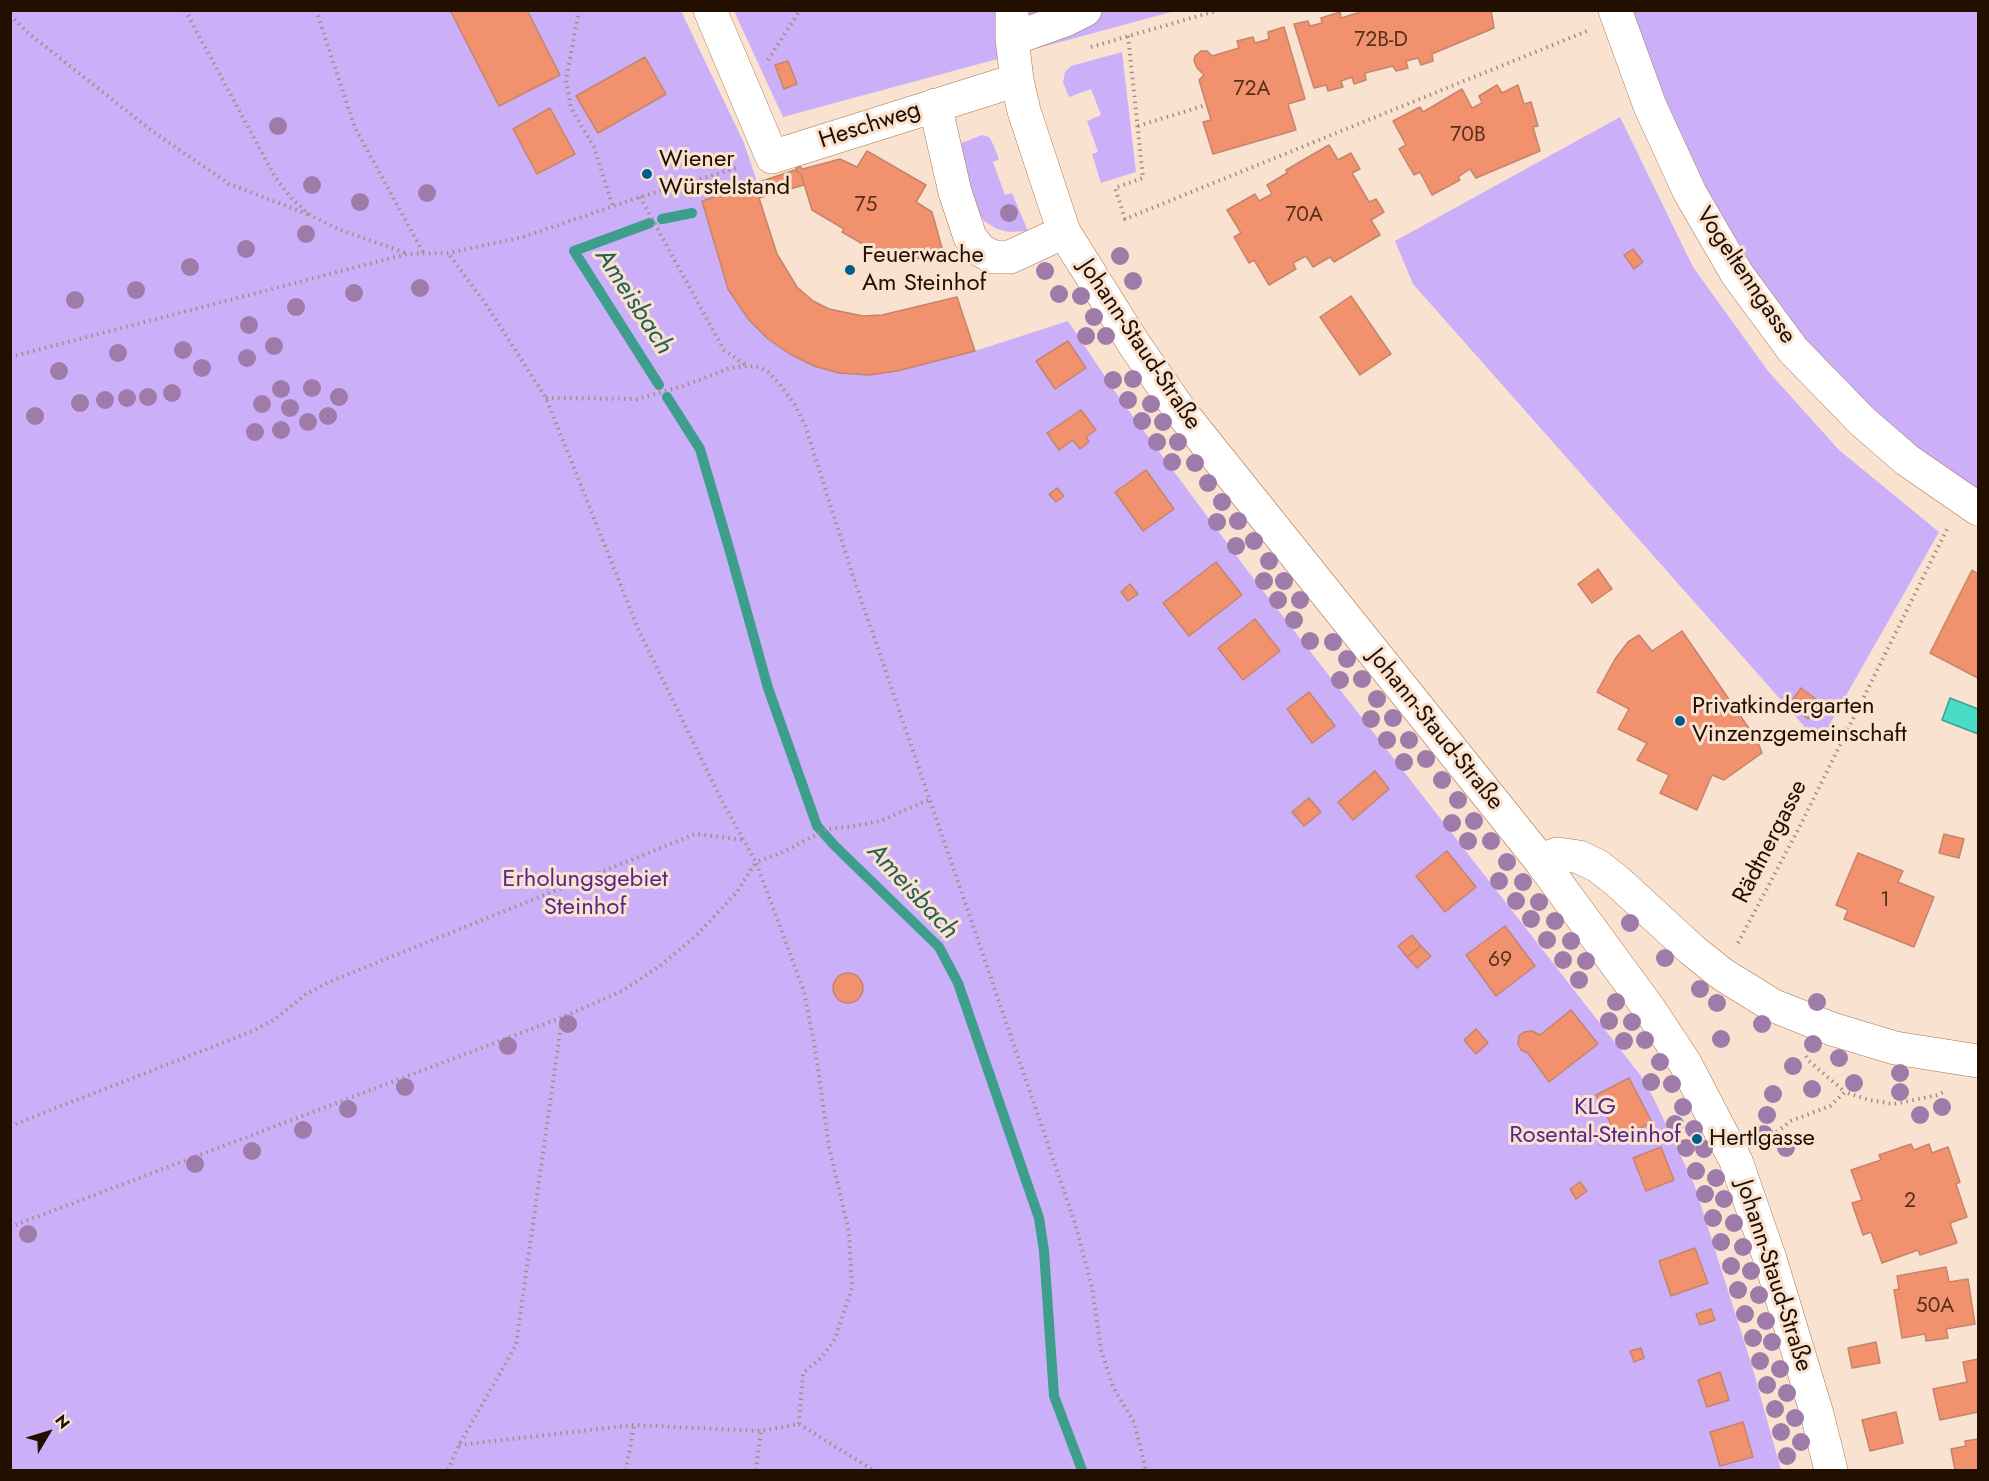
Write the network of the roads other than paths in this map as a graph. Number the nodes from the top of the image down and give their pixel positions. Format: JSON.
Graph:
{"nodes":[{"id":1,"x":710,"y":10,"type":"edge"},
{"id":2,"x":1086,"y":10,"type":"edge"},
{"id":3,"x":1615,"y":10,"type":"edge"},
{"id":4,"x":1012,"y":25,"type":"edge"},
{"id":5,"x":1017,"y":80,"type":"junction"},
{"id":6,"x":935,"y":105,"type":"junction"},
{"id":7,"x":1064,"y":232,"type":"junction"},
{"id":8,"x":1971,"y":505,"type":"edge"},
{"id":9,"x":1540,"y":860,"type":"junction"},
{"id":10,"x":1978,"y":1061,"type":"edge"},
{"id":11,"x":1831,"y":1470,"type":"edge"}],
"edges":[{"from":1,"to":6,"type":"street","name":"Heschweg"},
{"from":2,"to":4,"type":"street"},
{"from":3,"to":8,"type":"street","name":"Vogeltenngasse"},
{"from":4,"to":5,"type":"street","name":"Johann-Staud-Straße"},
{"from":5,"to":6,"type":"street","name":"Heschweg"},
{"from":5,"to":7,"type":"street","name":"Johann-Staud-Straße"},
{"from":6,"to":7,"type":"street"},
{"from":7,"to":9,"type":"street","name":"Johann-Staud-Straße"},
{"from":9,"to":10,"type":"street"},
{"from":9,"to":11,"type":"street","name":"Johann-Staud-Straße"}]}
